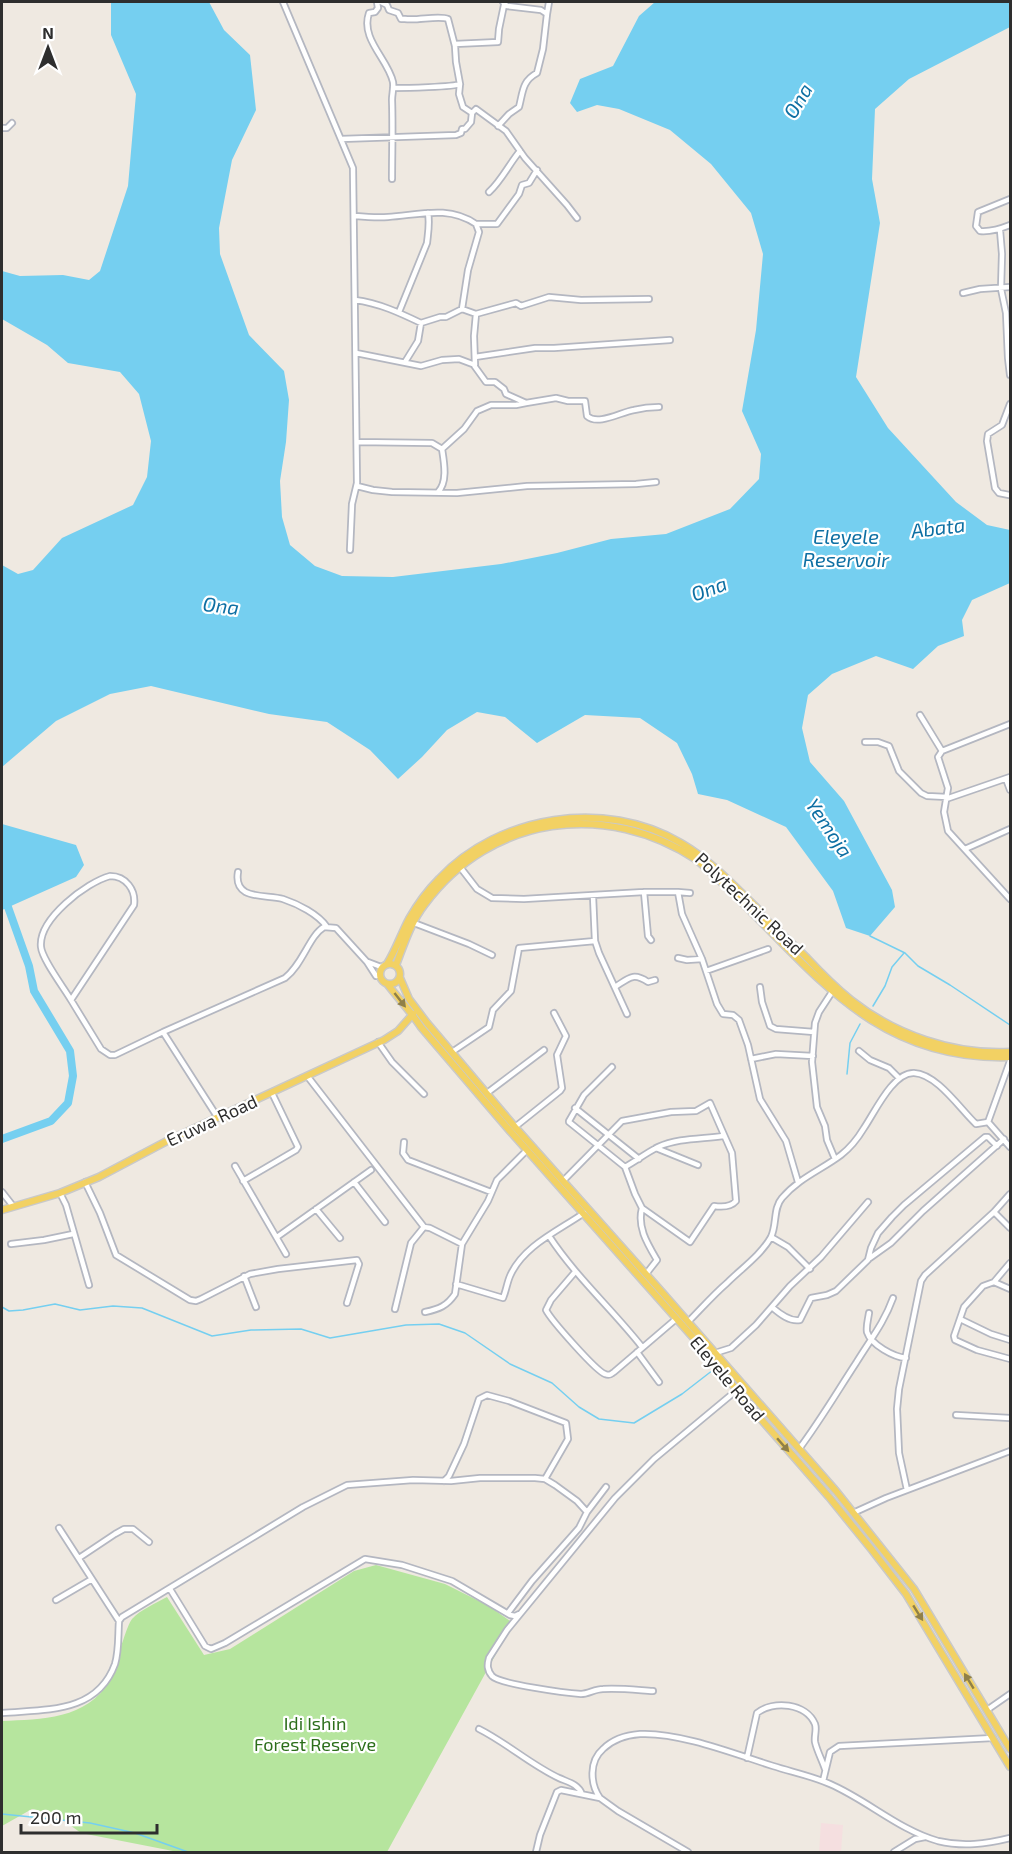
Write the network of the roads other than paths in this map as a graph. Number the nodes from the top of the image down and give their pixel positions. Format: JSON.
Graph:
{"nodes":[{"id":1,"x":283,"y":2,"type":"edge"},
{"id":2,"x":379,"y":2,"type":"edge"},
{"id":3,"x":549,"y":2,"type":"edge"},
{"id":4,"x":503,"y":3,"type":"edge"},
{"id":5,"x":547,"y":14,"type":"junction"},
{"id":6,"x":455,"y":44,"type":"junction"},
{"id":7,"x":460,"y":84,"type":"junction"},
{"id":8,"x":393,"y":88,"type":"junction"},
{"id":9,"x":472,"y":113,"type":"junction"},
{"id":10,"x":12,"y":123,"type":"dead end"},
{"id":11,"x":498,"y":126,"type":"junction"},
{"id":12,"x":2,"y":128,"type":"edge"},
{"id":13,"x":393,"y":136,"type":"junction"},
{"id":14,"x":341,"y":140,"type":"junction"},
{"id":15,"x":520,"y":151,"type":"junction"},
{"id":16,"x":537,"y":171,"type":"junction"},
{"id":17,"x":392,"y":179,"type":"dead end"},
{"id":18,"x":489,"y":192,"type":"dead end"},
{"id":19,"x":1011,"y":199,"type":"edge"},
{"id":20,"x":428,"y":213,"type":"junction"},
{"id":21,"x":354,"y":216,"type":"junction"},
{"id":22,"x":577,"y":218,"type":"dead end"},
{"id":23,"x":476,"y":224,"type":"junction"},
{"id":24,"x":1011,"y":225,"type":"edge"},
{"id":25,"x":1000,"y":230,"type":"junction"},
{"id":26,"x":1011,"y":287,"type":"edge"},
{"id":27,"x":1001,"y":289,"type":"junction"},
{"id":28,"x":963,"y":292,"type":"dead end"},
{"id":29,"x":649,"y":299,"type":"dead end"},
{"id":30,"x":355,"y":300,"type":"junction"},
{"id":31,"x":462,"y":309,"type":"junction"},
{"id":32,"x":399,"y":312,"type":"junction"},
{"id":33,"x":476,"y":314,"type":"junction"},
{"id":34,"x":421,"y":323,"type":"junction"},
{"id":35,"x":670,"y":340,"type":"dead end"},
{"id":36,"x":356,"y":353,"type":"junction"},
{"id":37,"x":475,"y":357,"type":"junction"},
{"id":38,"x":405,"y":362,"type":"junction"},
{"id":39,"x":473,"y":364,"type":"junction"},
{"id":40,"x":1011,"y":375,"type":"edge"},
{"id":41,"x":526,"y":403,"type":"junction"},
{"id":42,"x":1011,"y":404,"type":"edge"},
{"id":43,"x":659,"y":407,"type":"dead end"},
{"id":44,"x":357,"y":442,"type":"junction"},
{"id":45,"x":442,"y":449,"type":"junction"},
{"id":46,"x":656,"y":482,"type":"dead end"},
{"id":47,"x":357,"y":486,"type":"junction"},
{"id":48,"x":437,"y":493,"type":"junction"},
{"id":49,"x":1009,"y":495,"type":"dead end"},
{"id":50,"x":350,"y":550,"type":"dead end"},
{"id":51,"x":920,"y":715,"type":"dead end"},
{"id":52,"x":1011,"y":724,"type":"edge"},
{"id":53,"x":865,"y":742,"type":"dead end"},
{"id":54,"x":942,"y":751,"type":"junction"},
{"id":55,"x":1008,"y":778,"type":"edge"},
{"id":56,"x":1011,"y":790,"type":"edge"},
{"id":57,"x":947,"y":798,"type":"junction"},
{"id":58,"x":1011,"y":829,"type":"edge"},
{"id":59,"x":964,"y":849,"type":"junction"},
{"id":60,"x":460,"y":867,"type":"junction"},
{"id":61,"x":238,"y":872,"type":"dead end"},
{"id":62,"x":644,"y":892,"type":"junction"},
{"id":63,"x":678,"y":892,"type":"junction"},
{"id":64,"x":690,"y":892,"type":"dead end"},
{"id":65,"x":593,"y":896,"type":"junction"},
{"id":66,"x":1011,"y":899,"type":"edge"},
{"id":67,"x":414,"y":923,"type":"junction"},
{"id":68,"x":327,"y":927,"type":"junction"},
{"id":69,"x":651,"y":940,"type":"dead end"},
{"id":70,"x":595,"y":941,"type":"junction"},
{"id":71,"x":768,"y":949,"type":"dead end"},
{"id":72,"x":492,"y":955,"type":"dead end"},
{"id":73,"x":678,"y":958,"type":"dead end"},
{"id":74,"x":702,"y":959,"type":"junction"},
{"id":75,"x":367,"y":962,"type":"junction"},
{"id":76,"x":386,"y":964,"type":"junction"},
{"id":77,"x":396,"y":965,"type":"junction"},
{"id":78,"x":706,"y":971,"type":"junction"},
{"id":79,"x":379,"y":975,"type":"junction"},
{"id":80,"x":400,"y":978,"type":"junction"},
{"id":81,"x":655,"y":980,"type":"dead end"},
{"id":82,"x":388,"y":985,"type":"junction"},
{"id":83,"x":615,"y":987,"type":"junction"},
{"id":84,"x":760,"y":987,"type":"dead end"},
{"id":85,"x":832,"y":992,"type":"junction"},
{"id":86,"x":71,"y":1000,"type":"junction"},
{"id":87,"x":415,"y":1012,"type":"junction"},
{"id":88,"x":554,"y":1013,"type":"dead end"},
{"id":89,"x":627,"y":1014,"type":"dead end"},
{"id":90,"x":163,"y":1032,"type":"junction"},
{"id":91,"x":814,"y":1032,"type":"junction"},
{"id":92,"x":378,"y":1042,"type":"junction"},
{"id":93,"x":544,"y":1050,"type":"dead end"},
{"id":94,"x":859,"y":1051,"type":"dead end"},
{"id":95,"x":452,"y":1052,"type":"junction"},
{"id":96,"x":1011,"y":1052,"type":"edge"},
{"id":97,"x":813,"y":1056,"type":"junction"},
{"id":98,"x":751,"y":1059,"type":"junction"},
{"id":99,"x":1011,"y":1059,"type":"edge"},
{"id":100,"x":456,"y":1062,"type":"junction"},
{"id":101,"x":612,"y":1066,"type":"dead end"},
{"id":102,"x":308,"y":1077,"type":"junction"},
{"id":103,"x":469,"y":1077,"type":"junction"},
{"id":104,"x":899,"y":1078,"type":"junction"},
{"id":105,"x":272,"y":1093,"type":"junction"},
{"id":106,"x":487,"y":1093,"type":"junction"},
{"id":107,"x":424,"y":1094,"type":"dead end"},
{"id":108,"x":575,"y":1108,"type":"junction"},
{"id":109,"x":219,"y":1118,"type":"junction"},
{"id":110,"x":988,"y":1122,"type":"junction"},
{"id":111,"x":515,"y":1127,"type":"junction"},
{"id":112,"x":609,"y":1134,"type":"junction"},
{"id":113,"x":723,"y":1136,"type":"junction"},
{"id":114,"x":1004,"y":1139,"type":"junction"},
{"id":115,"x":404,"y":1142,"type":"dead end"},
{"id":116,"x":599,"y":1145,"type":"junction"},
{"id":117,"x":997,"y":1146,"type":"junction"},
{"id":118,"x":1011,"y":1147,"type":"edge"},
{"id":119,"x":656,"y":1148,"type":"junction"},
{"id":120,"x":527,"y":1150,"type":"junction"},
{"id":121,"x":639,"y":1159,"type":"junction"},
{"id":122,"x":835,"y":1159,"type":"junction"},
{"id":123,"x":698,"y":1165,"type":"dead end"},
{"id":124,"x":235,"y":1166,"type":"dead end"},
{"id":125,"x":625,"y":1167,"type":"junction"},
{"id":126,"x":370,"y":1170,"type":"dead end"},
{"id":127,"x":243,"y":1181,"type":"junction"},
{"id":128,"x":563,"y":1181,"type":"junction"},
{"id":129,"x":85,"y":1182,"type":"junction"},
{"id":130,"x":354,"y":1182,"type":"junction"},
{"id":131,"x":798,"y":1182,"type":"junction"},
{"id":132,"x":2,"y":1192,"type":"edge"},
{"id":133,"x":491,"y":1192,"type":"junction"},
{"id":134,"x":60,"y":1193,"type":"junction"},
{"id":135,"x":1011,"y":1194,"type":"edge"},
{"id":136,"x":868,"y":1202,"type":"dead end"},
{"id":137,"x":13,"y":1206,"type":"junction"},
{"id":138,"x":642,"y":1208,"type":"junction"},
{"id":139,"x":316,"y":1209,"type":"junction"},
{"id":140,"x":2,"y":1210,"type":"edge"},
{"id":141,"x":994,"y":1212,"type":"junction"},
{"id":142,"x":584,"y":1213,"type":"junction"},
{"id":143,"x":385,"y":1222,"type":"dead end"},
{"id":144,"x":424,"y":1227,"type":"junction"},
{"id":145,"x":1011,"y":1228,"type":"edge"},
{"id":146,"x":73,"y":1234,"type":"junction"},
{"id":147,"x":549,"y":1236,"type":"junction"},
{"id":148,"x":277,"y":1237,"type":"junction"},
{"id":149,"x":771,"y":1237,"type":"junction"},
{"id":150,"x":340,"y":1238,"type":"dead end"},
{"id":151,"x":11,"y":1244,"type":"dead end"},
{"id":152,"x":462,"y":1245,"type":"junction"},
{"id":153,"x":286,"y":1254,"type":"dead end"},
{"id":154,"x":870,"y":1258,"type":"junction"},
{"id":155,"x":1011,"y":1263,"type":"edge"},
{"id":156,"x":810,"y":1269,"type":"junction"},
{"id":157,"x":575,"y":1272,"type":"junction"},
{"id":158,"x":646,"y":1274,"type":"junction"},
{"id":159,"x":244,"y":1276,"type":"junction"},
{"id":160,"x":994,"y":1282,"type":"junction"},
{"id":161,"x":456,"y":1284,"type":"junction"},
{"id":162,"x":89,"y":1285,"type":"dead end"},
{"id":163,"x":1011,"y":1289,"type":"edge"},
{"id":164,"x":893,"y":1298,"type":"dead end"},
{"id":165,"x":347,"y":1303,"type":"dead end"},
{"id":166,"x":256,"y":1307,"type":"dead end"},
{"id":167,"x":773,"y":1308,"type":"junction"},
{"id":168,"x":395,"y":1309,"type":"dead end"},
{"id":169,"x":426,"y":1312,"type":"dead end"},
{"id":170,"x":869,"y":1313,"type":"dead end"},
{"id":171,"x":676,"y":1319,"type":"junction"},
{"id":172,"x":960,"y":1319,"type":"junction"},
{"id":173,"x":688,"y":1322,"type":"junction"},
{"id":174,"x":871,"y":1339,"type":"junction"},
{"id":175,"x":1011,"y":1340,"type":"edge"},
{"id":176,"x":642,"y":1347,"type":"junction"},
{"id":177,"x":637,"y":1352,"type":"junction"},
{"id":178,"x":716,"y":1357,"type":"junction"},
{"id":179,"x":906,"y":1358,"type":"junction"},
{"id":180,"x":1011,"y":1359,"type":"edge"},
{"id":181,"x":659,"y":1382,"type":"dead end"},
{"id":182,"x":737,"y":1384,"type":"junction"},
{"id":183,"x":956,"y":1415,"type":"dead end"},
{"id":184,"x":1011,"y":1418,"type":"edge"},
{"id":185,"x":799,"y":1449,"type":"junction"},
{"id":186,"x":1011,"y":1451,"type":"edge"},
{"id":187,"x":545,"y":1479,"type":"junction"},
{"id":188,"x":444,"y":1481,"type":"junction"},
{"id":189,"x":606,"y":1487,"type":"dead end"},
{"id":190,"x":907,"y":1490,"type":"junction"},
{"id":191,"x":587,"y":1512,"type":"junction"},
{"id":192,"x":853,"y":1513,"type":"junction"},
{"id":193,"x":59,"y":1528,"type":"dead end"},
{"id":194,"x":149,"y":1542,"type":"dead end"},
{"id":195,"x":79,"y":1558,"type":"junction"},
{"id":196,"x":92,"y":1579,"type":"junction"},
{"id":197,"x":170,"y":1589,"type":"junction"},
{"id":198,"x":914,"y":1589,"type":"junction"},
{"id":199,"x":906,"y":1594,"type":"junction"},
{"id":200,"x":56,"y":1600,"type":"dead end"},
{"id":201,"x":523,"y":1610,"type":"junction"},
{"id":202,"x":508,"y":1613,"type":"junction"},
{"id":203,"x":119,"y":1622,"type":"junction"},
{"id":204,"x":654,"y":1691,"type":"dead end"},
{"id":205,"x":1011,"y":1694,"type":"edge"},
{"id":206,"x":987,"y":1710,"type":"junction"},
{"id":207,"x":2,"y":1713,"type":"edge"},
{"id":208,"x":479,"y":1729,"type":"dead end"},
{"id":209,"x":993,"y":1738,"type":"junction"},
{"id":210,"x":1011,"y":1749,"type":"edge"},
{"id":211,"x":747,"y":1758,"type":"junction"},
{"id":212,"x":1011,"y":1767,"type":"edge"},
{"id":213,"x":826,"y":1770,"type":"junction"},
{"id":214,"x":823,"y":1781,"type":"junction"},
{"id":215,"x":582,"y":1794,"type":"junction"},
{"id":216,"x":600,"y":1798,"type":"junction"},
{"id":217,"x":928,"y":1837,"type":"junction"},
{"id":218,"x":1011,"y":1838,"type":"edge"},
{"id":219,"x":536,"y":1852,"type":"edge"},
{"id":220,"x":688,"y":1852,"type":"edge"},
{"id":221,"x":894,"y":1852,"type":"edge"}],
"edges":[{"from":1,"to":14,"type":"street"},
{"from":2,"to":6,"type":"street"},
{"from":2,"to":8,"type":"street"},
{"from":3,"to":5,"type":"street"},
{"from":4,"to":5,"type":"street"},
{"from":4,"to":6,"type":"street"},
{"from":5,"to":11,"type":"street"},
{"from":6,"to":7,"type":"street"},
{"from":7,"to":8,"type":"street"},
{"from":7,"to":9,"type":"street"},
{"from":8,"to":13,"type":"street"},
{"from":9,"to":11,"type":"street"},
{"from":9,"to":13,"type":"street"},
{"from":10,"to":12,"type":"street"},
{"from":11,"to":15,"type":"street"},
{"from":13,"to":14,"type":"street"},
{"from":13,"to":17,"type":"street"},
{"from":14,"to":21,"type":"street"},
{"from":15,"to":16,"type":"street"},
{"from":15,"to":18,"type":"street"},
{"from":16,"to":22,"type":"street"},
{"from":16,"to":23,"type":"street"},
{"from":19,"to":25,"type":"street"},
{"from":20,"to":21,"type":"street"},
{"from":20,"to":23,"type":"street"},
{"from":20,"to":32,"type":"street"},
{"from":21,"to":30,"type":"street"},
{"from":23,"to":31,"type":"street"},
{"from":24,"to":25,"type":"street"},
{"from":25,"to":27,"type":"street"},
{"from":26,"to":27,"type":"street"},
{"from":27,"to":28,"type":"street"},
{"from":27,"to":40,"type":"street"},
{"from":29,"to":33,"type":"street"},
{"from":30,"to":32,"type":"street"},
{"from":30,"to":36,"type":"street"},
{"from":31,"to":33,"type":"street"},
{"from":31,"to":34,"type":"street"},
{"from":32,"to":34,"type":"street"},
{"from":33,"to":37,"type":"street"},
{"from":34,"to":38,"type":"street"},
{"from":35,"to":37,"type":"street"},
{"from":36,"to":38,"type":"street"},
{"from":36,"to":44,"type":"street"},
{"from":37,"to":39,"type":"street"},
{"from":38,"to":39,"type":"street"},
{"from":39,"to":41,"type":"street"},
{"from":41,"to":43,"type":"street"},
{"from":41,"to":45,"type":"street"},
{"from":42,"to":49,"type":"street"},
{"from":44,"to":45,"type":"street"},
{"from":44,"to":47,"type":"street"},
{"from":45,"to":48,"type":"street"},
{"from":46,"to":48,"type":"street"},
{"from":47,"to":48,"type":"street"},
{"from":47,"to":50,"type":"street"},
{"from":51,"to":54,"type":"street"},
{"from":52,"to":54,"type":"street"},
{"from":53,"to":57,"type":"street"},
{"from":54,"to":57,"type":"street"},
{"from":55,"to":56,"type":"street"},
{"from":55,"to":57,"type":"street"},
{"from":57,"to":59,"type":"street"},
{"from":58,"to":59,"type":"street"},
{"from":59,"to":66,"type":"street"},
{"from":60,"to":65,"type":"street"},
{"from":60,"to":67,"type":"main road","name":"Polytechnic Road"},
{"from":60,"to":85,"type":"main road","name":"Polytechnic Road"},
{"from":61,"to":68,"type":"street"},
{"from":62,"to":63,"type":"street"},
{"from":62,"to":65,"type":"street"},
{"from":62,"to":69,"type":"street"},
{"from":63,"to":64,"type":"street"},
{"from":63,"to":74,"type":"street"},
{"from":65,"to":70,"type":"street"},
{"from":67,"to":72,"type":"street"},
{"from":67,"to":77,"type":"main road","name":"Polytechnic Road"},
{"from":68,"to":75,"type":"street"},
{"from":68,"to":90,"type":"street"},
{"from":70,"to":83,"type":"street"},
{"from":70,"to":95,"type":"street"},
{"from":71,"to":78,"type":"street"},
{"from":73,"to":74,"type":"street"},
{"from":74,"to":78,"type":"street"},
{"from":75,"to":76,"type":"street"},
{"from":75,"to":79,"type":"street"},
{"from":76,"to":77,"type":"main road"},
{"from":76,"to":79,"type":"main road"},
{"from":76,"to":96,"type":"main road","name":"Polytechnic Road"},
{"from":77,"to":80,"type":"main road"},
{"from":78,"to":98,"type":"street"},
{"from":79,"to":82,"type":"main road"},
{"from":80,"to":82,"type":"main road"},
{"from":80,"to":87,"type":"main road"},
{"from":81,"to":83,"type":"street"},
{"from":82,"to":87,"type":"main road","one_way":true},
{"from":83,"to":89,"type":"street"},
{"from":84,"to":91,"type":"street"},
{"from":85,"to":91,"type":"street"},
{"from":85,"to":99,"type":"main road","name":"Polytechnic Road"},
{"from":86,"to":86,"type":"street"},
{"from":86,"to":90,"type":"street"},
{"from":87,"to":92,"type":"main road","name":"Eruwa Road"},
{"from":87,"to":95,"type":"main road","name":"Eleyele Road"},
{"from":87,"to":100,"type":"main road","name":"Eleyele Road"},
{"from":88,"to":111,"type":"street"},
{"from":90,"to":109,"type":"street"},
{"from":91,"to":97,"type":"street"},
{"from":92,"to":102,"type":"main road","name":"Eruwa Road"},
{"from":92,"to":107,"type":"street"},
{"from":93,"to":106,"type":"street"},
{"from":94,"to":104,"type":"street"},
{"from":95,"to":100,"type":"main road","name":"Eleyele Road"},
{"from":97,"to":98,"type":"street"},
{"from":97,"to":122,"type":"street"},
{"from":98,"to":131,"type":"street"},
{"from":99,"to":110,"type":"street"},
{"from":100,"to":103,"type":"main road","name":"Eleyele Road"},
{"from":101,"to":108,"type":"street"},
{"from":102,"to":105,"type":"main road","name":"Eruwa Road"},
{"from":102,"to":144,"type":"street"},
{"from":103,"to":106,"type":"main road","name":"Eleyele Road"},
{"from":103,"to":120,"type":"main road","name":"Eleyele Road"},
{"from":104,"to":110,"type":"street"},
{"from":104,"to":122,"type":"street"},
{"from":105,"to":109,"type":"main road","name":"Eruwa Road"},
{"from":105,"to":127,"type":"street"},
{"from":106,"to":111,"type":"main road","name":"Eleyele Road"},
{"from":108,"to":112,"type":"street"},
{"from":108,"to":116,"type":"street"},
{"from":109,"to":129,"type":"main road","name":"Eruwa Road"},
{"from":110,"to":114,"type":"street"},
{"from":111,"to":128,"type":"main road","name":"Eleyele Road"},
{"from":112,"to":113,"type":"street"},
{"from":112,"to":116,"type":"street"},
{"from":112,"to":121,"type":"street"},
{"from":113,"to":119,"type":"street"},
{"from":113,"to":138,"type":"street"},
{"from":114,"to":117,"type":"street"},
{"from":114,"to":118,"type":"street"},
{"from":115,"to":133,"type":"street"},
{"from":116,"to":125,"type":"street"},
{"from":116,"to":128,"type":"street"},
{"from":117,"to":154,"type":"street"},
{"from":117,"to":154,"type":"street"},
{"from":119,"to":121,"type":"street"},
{"from":119,"to":123,"type":"street"},
{"from":120,"to":133,"type":"street"},
{"from":120,"to":142,"type":"main road","name":"Eleyele Road"},
{"from":121,"to":125,"type":"street"},
{"from":122,"to":131,"type":"street"},
{"from":124,"to":127,"type":"street"},
{"from":125,"to":138,"type":"street"},
{"from":126,"to":130,"type":"street"},
{"from":127,"to":148,"type":"street"},
{"from":128,"to":158,"type":"main road","name":"Eleyele Road"},
{"from":129,"to":134,"type":"main road","name":"Eruwa Road"},
{"from":129,"to":159,"type":"street"},
{"from":130,"to":139,"type":"street"},
{"from":130,"to":143,"type":"street"},
{"from":131,"to":149,"type":"street"},
{"from":132,"to":137,"type":"street"},
{"from":133,"to":152,"type":"street"},
{"from":134,"to":137,"type":"main road","name":"Eruwa Road"},
{"from":134,"to":146,"type":"street"},
{"from":135,"to":141,"type":"street"},
{"from":136,"to":156,"type":"street"},
{"from":137,"to":140,"type":"main road","name":"Eruwa Road"},
{"from":138,"to":158,"type":"street"},
{"from":139,"to":148,"type":"street"},
{"from":139,"to":150,"type":"street"},
{"from":141,"to":145,"type":"street"},
{"from":141,"to":179,"type":"street"},
{"from":142,"to":147,"type":"street"},
{"from":142,"to":171,"type":"main road","name":"Eleyele Road"},
{"from":144,"to":152,"type":"street"},
{"from":144,"to":168,"type":"street"},
{"from":146,"to":151,"type":"street"},
{"from":146,"to":162,"type":"street"},
{"from":147,"to":157,"type":"street"},
{"from":147,"to":161,"type":"street"},
{"from":148,"to":153,"type":"street"},
{"from":149,"to":156,"type":"street"},
{"from":149,"to":173,"type":"street"},
{"from":152,"to":161,"type":"street"},
{"from":154,"to":167,"type":"street"},
{"from":155,"to":160,"type":"street"},
{"from":156,"to":167,"type":"street"},
{"from":157,"to":176,"type":"street"},
{"from":157,"to":177,"type":"street"},
{"from":158,"to":173,"type":"main road","name":"Eleyele Road"},
{"from":159,"to":165,"type":"street"},
{"from":159,"to":166,"type":"street"},
{"from":160,"to":163,"type":"street"},
{"from":160,"to":172,"type":"street"},
{"from":161,"to":169,"type":"street"},
{"from":164,"to":174,"type":"street"},
{"from":167,"to":178,"type":"street"},
{"from":170,"to":174,"type":"street"},
{"from":171,"to":176,"type":"street"},
{"from":171,"to":178,"type":"main road","name":"Eleyele Road"},
{"from":172,"to":175,"type":"street"},
{"from":172,"to":180,"type":"street"},
{"from":173,"to":178,"type":"main road","name":"Eleyele Road"},
{"from":174,"to":179,"type":"street"},
{"from":174,"to":185,"type":"street"},
{"from":176,"to":177,"type":"street"},
{"from":177,"to":181,"type":"street"},
{"from":178,"to":182,"type":"main road","name":"Eleyele Road"},
{"from":179,"to":190,"type":"street"},
{"from":182,"to":185,"type":"main road","name":"Eleyele Road"},
{"from":182,"to":199,"type":"main road","name":"Eleyele Road","one_way":true},
{"from":182,"to":201,"type":"street"},
{"from":183,"to":184,"type":"street"},
{"from":185,"to":192,"type":"main road","name":"Eleyele Road"},
{"from":186,"to":190,"type":"street"},
{"from":187,"to":188,"type":"street"},
{"from":187,"to":188,"type":"street"},
{"from":187,"to":191,"type":"street"},
{"from":188,"to":197,"type":"street"},
{"from":189,"to":191,"type":"street"},
{"from":190,"to":192,"type":"street"},
{"from":191,"to":202,"type":"street"},
{"from":192,"to":198,"type":"main road","name":"Eleyele Road"},
{"from":193,"to":195,"type":"street"},
{"from":194,"to":195,"type":"street"},
{"from":195,"to":196,"type":"street"},
{"from":196,"to":200,"type":"street"},
{"from":196,"to":203,"type":"street"},
{"from":197,"to":202,"type":"street"},
{"from":197,"to":203,"type":"street"},
{"from":198,"to":199,"type":"main road"},
{"from":206,"to":198,"type":"main road","name":"Eleyele Road","one_way":true},
{"from":199,"to":209,"type":"main road","name":"Eleyele Road","one_way":true},
{"from":201,"to":202,"type":"street"},
{"from":201,"to":204,"type":"street"},
{"from":203,"to":207,"type":"street"},
{"from":205,"to":206,"type":"street"},
{"from":206,"to":210,"type":"main road","name":"Eleyele Road"},
{"from":208,"to":215,"type":"street"},
{"from":209,"to":212,"type":"main road","name":"Eleyele Road"},
{"from":209,"to":213,"type":"street"},
{"from":211,"to":213,"type":"street"},
{"from":211,"to":214,"type":"street"},
{"from":211,"to":216,"type":"street"},
{"from":213,"to":214,"type":"street"},
{"from":214,"to":217,"type":"street"},
{"from":215,"to":216,"type":"street"},
{"from":215,"to":219,"type":"street"},
{"from":216,"to":220,"type":"street"},
{"from":217,"to":218,"type":"street"},
{"from":217,"to":221,"type":"street"}]}
